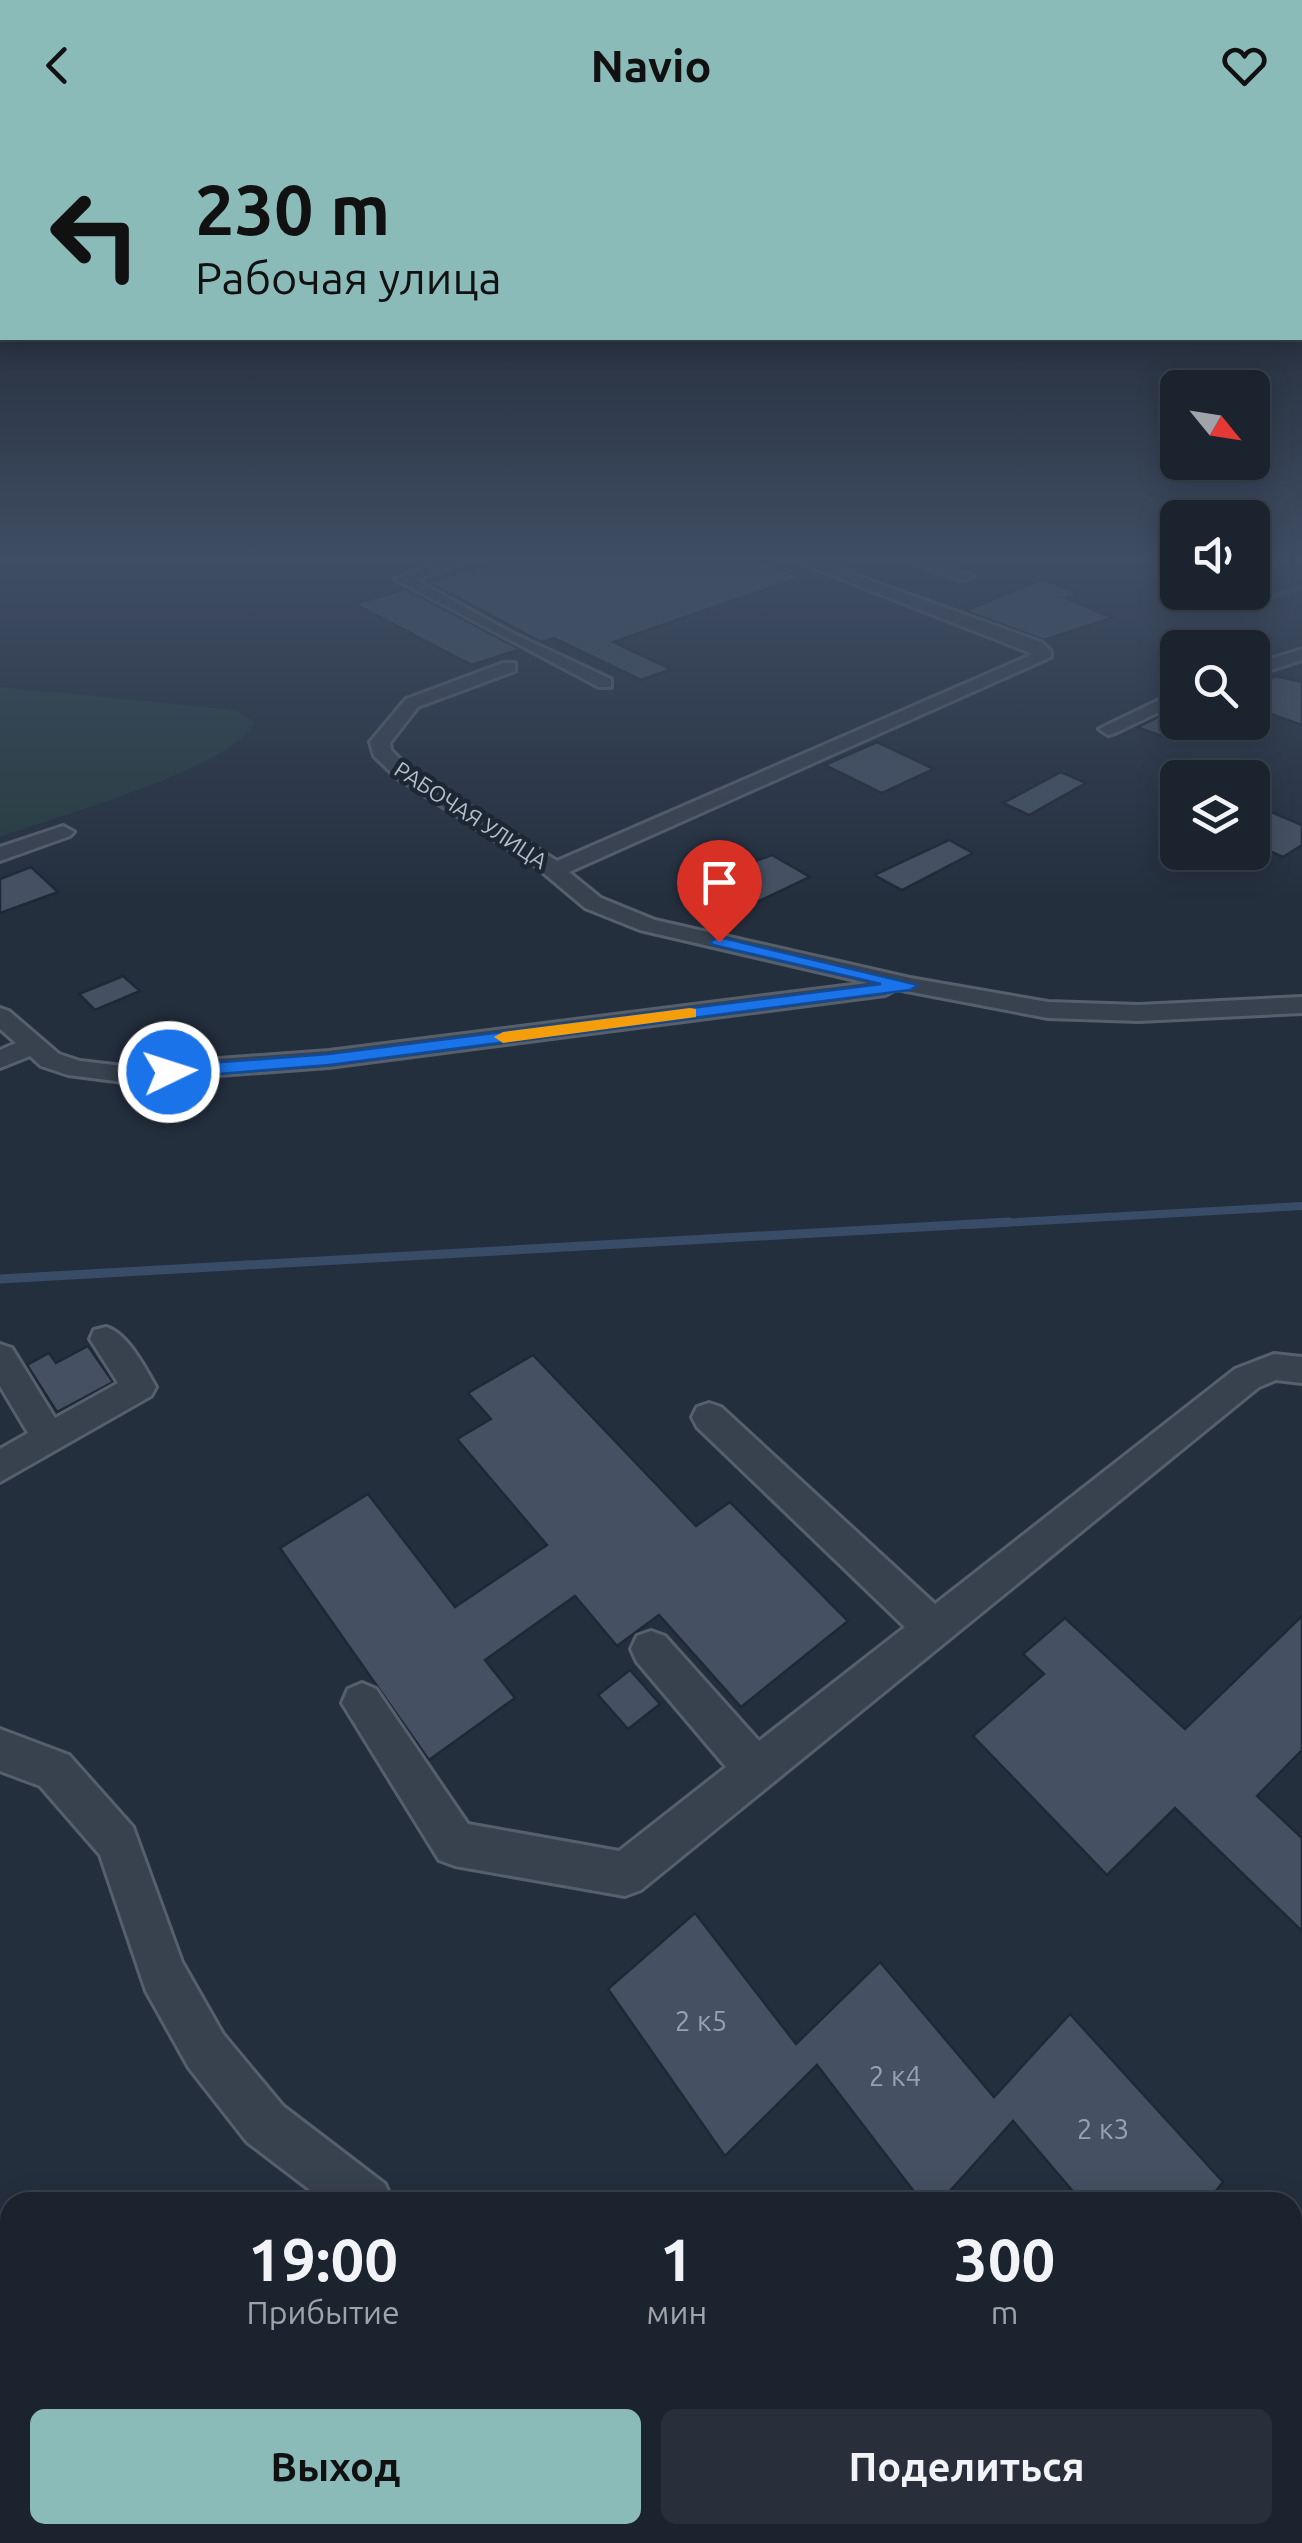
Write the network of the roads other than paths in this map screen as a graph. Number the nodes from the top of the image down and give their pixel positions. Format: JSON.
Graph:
{"nodes":[{"id":1,"x":494,"y":673,"type":"edge"},
{"id":2,"x":584,"y":673,"type":"edge"},
{"id":3,"x":1006,"y":673,"type":"edge"},
{"id":4,"x":605,"y":683,"type":"dead end"},
{"id":5,"x":1160,"y":704,"type":"edge"},
{"id":6,"x":1108,"y":729,"type":"dead end"},
{"id":7,"x":64,"y":832,"type":"dead end"},
{"id":8,"x":0,"y":854,"type":"edge"},
{"id":9,"x":555,"y":870,"type":"junction"},
{"id":10,"x":910,"y":985,"type":"junction"},
{"id":11,"x":1302,"y":1005,"type":"edge"},
{"id":12,"x":0,"y":1016,"type":"edge"},
{"id":13,"x":32,"y":1046,"type":"junction"},
{"id":14,"x":0,"y":1060,"type":"edge"},
{"id":15,"x":106,"y":1339,"type":"dead end"},
{"id":16,"x":0,"y":1357,"type":"edge"},
{"id":17,"x":1302,"y":1370,"type":"edge"},
{"id":18,"x":709,"y":1417,"type":"dead end"},
{"id":19,"x":48,"y":1436,"type":"junction"},
{"id":20,"x":0,"y":1467,"type":"edge"},
{"id":21,"x":934,"y":1628,"type":"junction"},
{"id":22,"x":651,"y":1649,"type":"dead end"},
{"id":23,"x":362,"y":1703,"type":"dead end"},
{"id":24,"x":0,"y":1750,"type":"edge"},
{"id":25,"x":757,"y":1770,"type":"junction"},
{"id":26,"x":354,"y":2192,"type":"edge"}],
"edges":[{"from":1,"to":9,"type":"lane","name":"РАБОЧАЯ УЛИЦА"},
{"from":2,"to":4,"type":"lane"},
{"from":3,"to":9,"type":"lane"},
{"from":5,"to":6,"type":"lane"},
{"from":7,"to":8,"type":"lane"},
{"from":9,"to":10,"type":"lane","name":"РАБОЧАЯ УЛИЦА"},
{"from":10,"to":11,"type":"lane","name":"РАБОЧАЯ УЛИЦА"},
{"from":10,"to":13,"type":"lane"},
{"from":12,"to":13,"type":"lane"},
{"from":13,"to":14,"type":"lane"},
{"from":15,"to":19,"type":"lane"},
{"from":16,"to":19,"type":"lane"},
{"from":17,"to":21,"type":"lane"},
{"from":18,"to":21,"type":"lane"},
{"from":19,"to":20,"type":"lane"},
{"from":21,"to":25,"type":"lane"},
{"from":22,"to":25,"type":"lane"},
{"from":23,"to":25,"type":"lane"},
{"from":24,"to":26,"type":"lane"}]}
